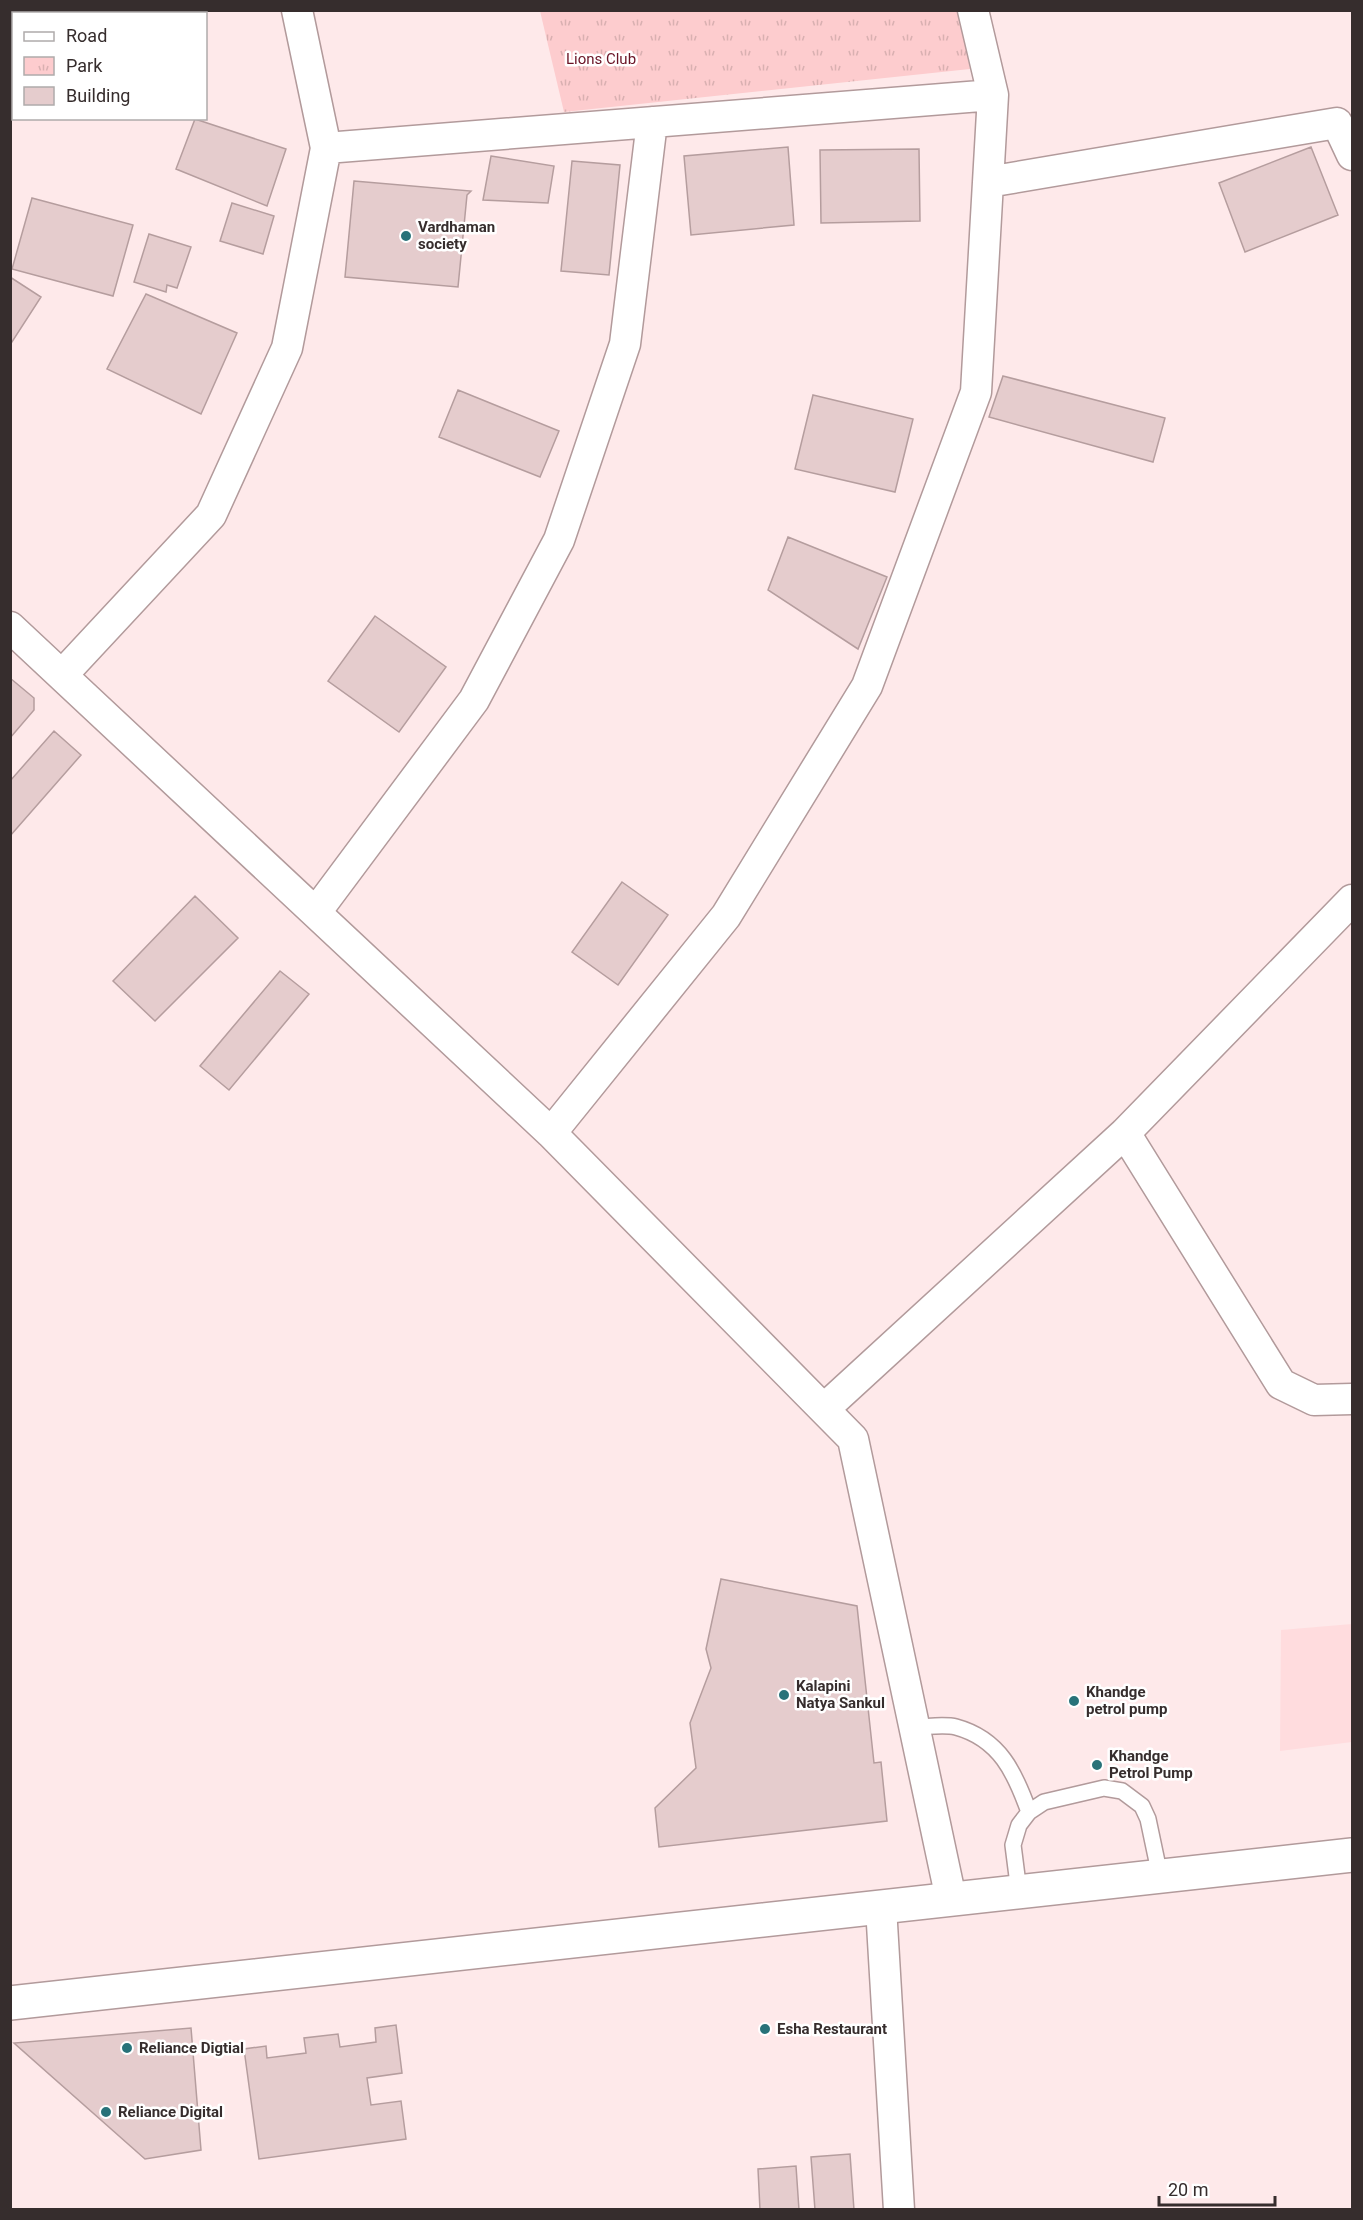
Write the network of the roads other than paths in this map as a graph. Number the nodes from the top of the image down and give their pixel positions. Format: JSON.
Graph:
{"nodes":[{"id":1,"x":297,"y":10,"type":"edge"},
{"id":2,"x":973,"y":10,"type":"edge"},
{"id":3,"x":993,"y":95,"type":"junction"},
{"id":4,"x":652,"y":122,"type":"junction"},
{"id":5,"x":326,"y":148,"type":"junction"},
{"id":6,"x":1353,"y":155,"type":"edge"},
{"id":7,"x":988,"y":182,"type":"junction"},
{"id":8,"x":10,"y":627,"type":"edge"},
{"id":9,"x":62,"y":675,"type":"junction"},
{"id":10,"x":1353,"y":900,"type":"edge"},
{"id":11,"x":316,"y":912,"type":"junction"},
{"id":12,"x":551,"y":1133,"type":"junction"},
{"id":13,"x":1125,"y":1133,"type":"junction"},
{"id":14,"x":1353,"y":1399,"type":"edge"},
{"id":15,"x":824,"y":1409,"type":"junction"},
{"id":16,"x":914,"y":1727,"type":"junction"},
{"id":17,"x":1029,"y":1812,"type":"junction"},
{"id":18,"x":1353,"y":1855,"type":"edge"},
{"id":19,"x":1160,"y":1876,"type":"junction"},
{"id":20,"x":1019,"y":1892,"type":"junction"},
{"id":21,"x":951,"y":1899,"type":"junction"},
{"id":22,"x":880,"y":1907,"type":"junction"},
{"id":23,"x":10,"y":2003,"type":"edge"},
{"id":24,"x":899,"y":2210,"type":"edge"}],
"edges":[{"from":1,"to":5,"type":"street"},
{"from":2,"to":3,"type":"street"},
{"from":3,"to":4,"type":"street"},
{"from":3,"to":7,"type":"street"},
{"from":4,"to":5,"type":"street"},
{"from":4,"to":11,"type":"street"},
{"from":5,"to":9,"type":"street"},
{"from":6,"to":7,"type":"street"},
{"from":7,"to":12,"type":"street"},
{"from":8,"to":9,"type":"street"},
{"from":9,"to":11,"type":"street"},
{"from":10,"to":13,"type":"street"},
{"from":11,"to":12,"type":"street"},
{"from":12,"to":15,"type":"street"},
{"from":13,"to":14,"type":"street"},
{"from":13,"to":15,"type":"street"},
{"from":15,"to":16,"type":"street"},
{"from":16,"to":17,"type":"lane"},
{"from":16,"to":21,"type":"street"},
{"from":17,"to":19,"type":"lane"},
{"from":17,"to":20,"type":"lane"},
{"from":18,"to":19,"type":"main road"},
{"from":19,"to":20,"type":"main road"},
{"from":20,"to":21,"type":"main road"},
{"from":21,"to":22,"type":"main road"},
{"from":22,"to":23,"type":"main road"},
{"from":22,"to":24,"type":"street"}]}
